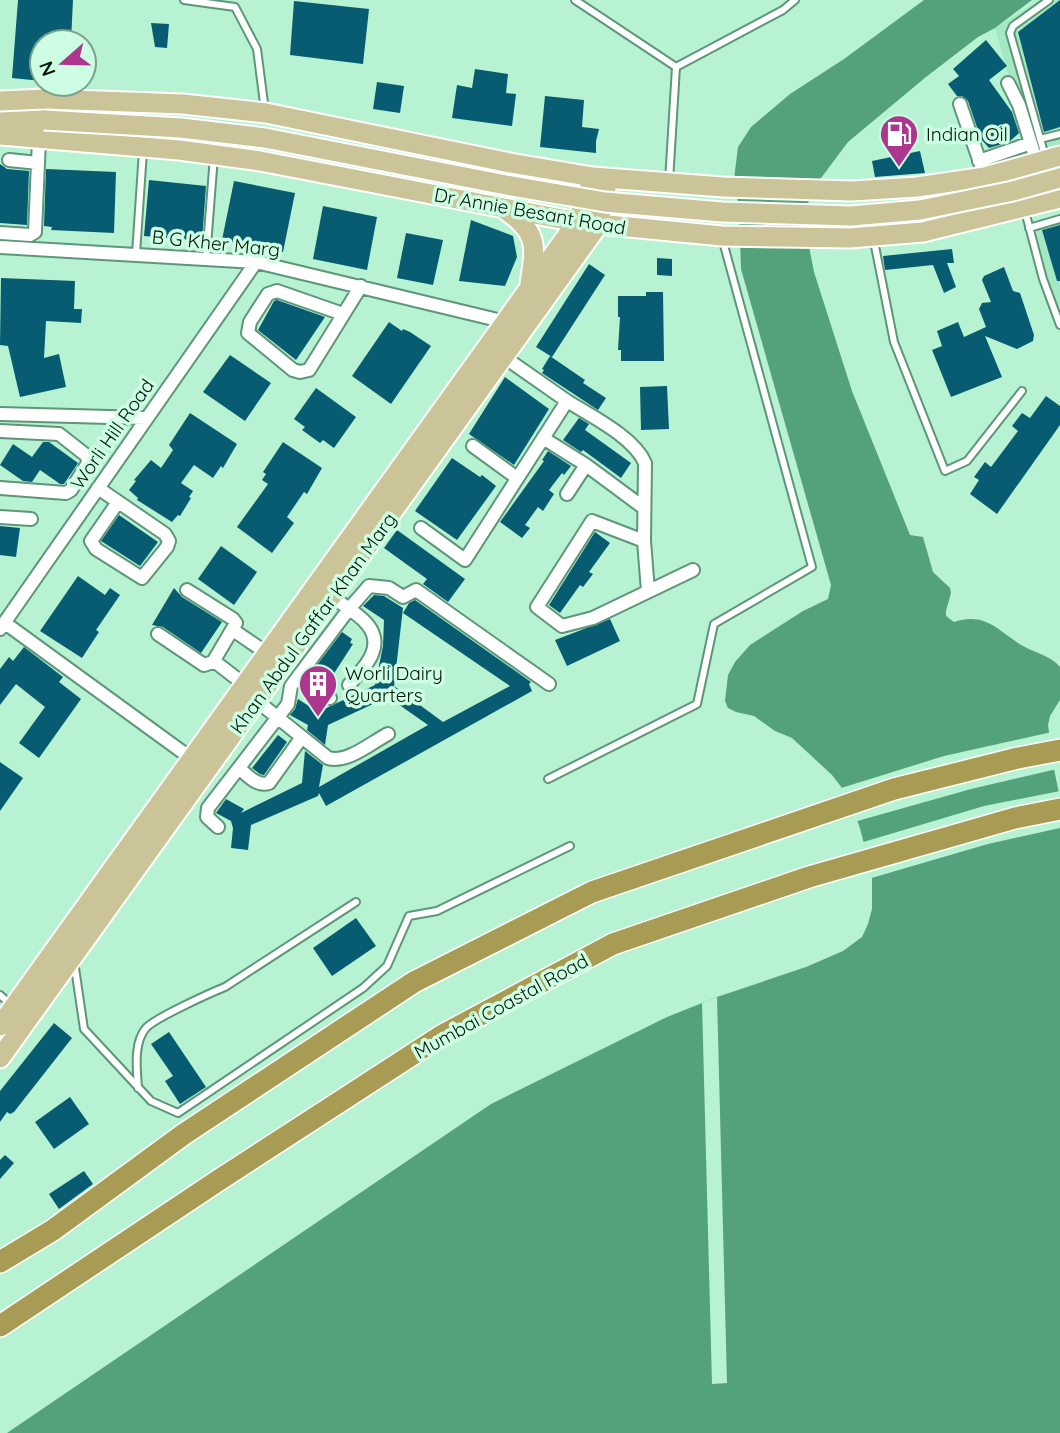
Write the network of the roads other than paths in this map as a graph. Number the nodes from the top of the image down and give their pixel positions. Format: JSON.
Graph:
{"nodes":[{"id":1,"x":184,"y":0,"type":"edge"},
{"id":2,"x":575,"y":0,"type":"edge"},
{"id":3,"x":795,"y":0,"type":"edge"},
{"id":4,"x":1049,"y":0,"type":"edge"},
{"id":5,"x":235,"y":4,"type":"edge"},
{"id":6,"x":676,"y":67,"type":"junction"},
{"id":7,"x":1008,"y":83,"type":"dead end"},
{"id":8,"x":0,"y":101,"type":"edge"},
{"id":9,"x":960,"y":104,"type":"dead end"},
{"id":10,"x":265,"y":113,"type":"junction"},
{"id":11,"x":0,"y":122,"type":"edge"},
{"id":12,"x":1060,"y":134,"type":"edge"},
{"id":13,"x":0,"y":135,"type":"edge"},
{"id":14,"x":39,"y":140,"type":"junction"},
{"id":15,"x":1036,"y":141,"type":"junction"},
{"id":16,"x":143,"y":148,"type":"junction"},
{"id":17,"x":451,"y":151,"type":"junction"},
{"id":18,"x":215,"y":155,"type":"junction"},
{"id":19,"x":9,"y":160,"type":"dead end"},
{"id":20,"x":1048,"y":160,"type":"edge"},
{"id":21,"x":38,"y":163,"type":"junction"},
{"id":22,"x":982,"y":169,"type":"junction"},
{"id":23,"x":600,"y":178,"type":"junction"},
{"id":24,"x":1060,"y":178,"type":"edge"},
{"id":25,"x":662,"y":183,"type":"junction"},
{"id":26,"x":442,"y":196,"type":"junction"},
{"id":27,"x":1060,"y":198,"type":"edge"},
{"id":28,"x":502,"y":208,"type":"junction"},
{"id":29,"x":1027,"y":218,"type":"junction"},
{"id":30,"x":1060,"y":219,"type":"edge"},
{"id":31,"x":577,"y":222,"type":"junction"},
{"id":32,"x":598,"y":225,"type":"junction"},
{"id":33,"x":656,"y":230,"type":"junction"},
{"id":34,"x":0,"y":233,"type":"edge"},
{"id":35,"x":874,"y":235,"type":"junction"},
{"id":36,"x":722,"y":236,"type":"junction"},
{"id":37,"x":0,"y":247,"type":"edge"},
{"id":38,"x":136,"y":254,"type":"junction"},
{"id":39,"x":206,"y":259,"type":"junction"},
{"id":40,"x":256,"y":262,"type":"junction"},
{"id":41,"x":286,"y":269,"type":"junction"},
{"id":42,"x":361,"y":286,"type":"junction"},
{"id":43,"x":529,"y":289,"type":"junction"},
{"id":44,"x":268,"y":294,"type":"junction"},
{"id":45,"x":342,"y":314,"type":"junction"},
{"id":46,"x":506,"y":322,"type":"junction"},
{"id":47,"x":1060,"y":325,"type":"edge"},
{"id":48,"x":504,"y":356,"type":"junction"},
{"id":49,"x":1022,"y":391,"type":"dead end"},
{"id":50,"x":567,"y":401,"type":"junction"},
{"id":51,"x":0,"y":414,"type":"edge"},
{"id":52,"x":146,"y":418,"type":"junction"},
{"id":53,"x":0,"y":431,"type":"edge"},
{"id":54,"x":543,"y":438,"type":"junction"},
{"id":55,"x":473,"y":446,"type":"dead end"},
{"id":56,"x":586,"y":465,"type":"junction"},
{"id":57,"x":517,"y":478,"type":"junction"},
{"id":58,"x":0,"y":488,"type":"edge"},
{"id":59,"x":98,"y":488,"type":"junction"},
{"id":60,"x":69,"y":492,"type":"junction"},
{"id":61,"x":567,"y":494,"type":"dead end"},
{"id":62,"x":118,"y":502,"type":"junction"},
{"id":63,"x":86,"y":504,"type":"junction"},
{"id":64,"x":644,"y":508,"type":"junction"},
{"id":65,"x":0,"y":517,"type":"edge"},
{"id":66,"x":32,"y":519,"type":"dead end"},
{"id":67,"x":421,"y":528,"type":"dead end"},
{"id":68,"x":644,"y":541,"type":"junction"},
{"id":69,"x":693,"y":570,"type":"dead end"},
{"id":70,"x":187,"y":590,"type":"dead end"},
{"id":71,"x":648,"y":591,"type":"junction"},
{"id":72,"x":332,"y":597,"type":"junction"},
{"id":73,"x":349,"y":609,"type":"junction"},
{"id":74,"x":2,"y":626,"type":"edge"},
{"id":75,"x":233,"y":630,"type":"junction"},
{"id":76,"x":158,"y":634,"type":"dead end"},
{"id":77,"x":268,"y":654,"type":"junction"},
{"id":78,"x":214,"y":661,"type":"junction"},
{"id":79,"x":299,"y":676,"type":"junction"},
{"id":80,"x":549,"y":684,"type":"dead end"},
{"id":81,"x":349,"y":685,"type":"dead end"},
{"id":82,"x":251,"y":693,"type":"junction"},
{"id":83,"x":330,"y":698,"type":"dead end"},
{"id":84,"x":277,"y":718,"type":"junction"},
{"id":85,"x":388,"y":734,"type":"dead end"},
{"id":86,"x":302,"y":737,"type":"junction"},
{"id":87,"x":1060,"y":750,"type":"edge"},
{"id":88,"x":192,"y":760,"type":"junction"},
{"id":89,"x":239,"y":768,"type":"junction"},
{"id":90,"x":548,"y":779,"type":"dead end"},
{"id":91,"x":1060,"y":809,"type":"edge"},
{"id":92,"x":218,"y":827,"type":"dead end"},
{"id":93,"x":570,"y":846,"type":"dead end"},
{"id":94,"x":356,"y":902,"type":"dead end"},
{"id":95,"x":73,"y":956,"type":"junction"},
{"id":96,"x":7,"y":1001,"type":"edge"},
{"id":97,"x":0,"y":1026,"type":"edge"},
{"id":98,"x":0,"y":1058,"type":"edge"},
{"id":99,"x":138,"y":1088,"type":"junction"},
{"id":100,"x":0,"y":1262,"type":"edge"},
{"id":101,"x":0,"y":1326,"type":"edge"}],
"edges":[{"from":1,"to":5,"type":"lane"},
{"from":2,"to":6,"type":"lane"},
{"from":3,"to":6,"type":"lane"},
{"from":4,"to":15,"type":"lane"},
{"from":5,"to":10,"type":"lane"},
{"from":6,"to":25,"type":"lane"},
{"from":7,"to":15,"type":"street"},
{"from":8,"to":10,"type":"main road"},
{"from":9,"to":22,"type":"street"},
{"from":10,"to":17,"type":"main road"},
{"from":11,"to":24,"type":"main road","name":"Dr Annie Besant Road","bridge":true},
{"from":12,"to":15,"type":"lane"},
{"from":13,"to":14,"type":"main road","name":"Dr Annie Besant Road"},
{"from":14,"to":16,"type":"main road","name":"Dr Annie Besant Road"},
{"from":14,"to":21,"type":"street"},
{"from":15,"to":20,"type":"street"},
{"from":15,"to":22,"type":"street"},
{"from":16,"to":18,"type":"main road","name":"Dr Annie Besant Road"},
{"from":16,"to":38,"type":"lane"},
{"from":17,"to":23,"type":"main road"},
{"from":17,"to":26,"type":"main road"},
{"from":18,"to":26,"type":"main road","name":"Dr Annie Besant Road"},
{"from":18,"to":39,"type":"lane"},
{"from":19,"to":21,"type":"street"},
{"from":20,"to":22,"type":"main road"},
{"from":21,"to":34,"type":"street"},
{"from":22,"to":25,"type":"main road"},
{"from":23,"to":25,"type":"main road"},
{"from":23,"to":31,"type":"main road","name":"Khan Abdul Gaffar Khan Marg"},
{"from":23,"to":32,"type":"main road","name":"Khan Abdul Gaffar Khan Marg"},
{"from":25,"to":33,"type":"main road"},
{"from":26,"to":28,"type":"main road","name":"Dr Annie Besant Road"},
{"from":27,"to":29,"type":"main road","name":"Dr Annie Besant Road"},
{"from":28,"to":31,"type":"main road","name":"Dr Annie Besant Road"},
{"from":28,"to":43,"type":"main road"},
{"from":29,"to":30,"type":"lane"},
{"from":29,"to":35,"type":"main road","name":"Dr Annie Besant Road"},
{"from":29,"to":47,"type":"lane"},
{"from":31,"to":32,"type":"main road","name":"Dr Annie Besant Road"},
{"from":31,"to":43,"type":"main road","name":"Khan Abdul Gaffar Khan Marg"},
{"from":32,"to":33,"type":"main road","name":"Dr Annie Besant Road"},
{"from":32,"to":48,"type":"main road","name":"Khan Abdul Gaffar Khan Marg"},
{"from":33,"to":36,"type":"main road","name":"Dr Annie Besant Road"},
{"from":35,"to":36,"type":"main road","name":"Dr Annie Besant Road"},
{"from":35,"to":49,"type":"lane"},
{"from":36,"to":90,"type":"lane"},
{"from":37,"to":38,"type":"street","name":"B G Kher Marg"},
{"from":38,"to":39,"type":"street","name":"B G Kher Marg"},
{"from":39,"to":40,"type":"street","name":"B G Kher Marg"},
{"from":40,"to":41,"type":"street","name":"B G Kher Marg"},
{"from":40,"to":52,"type":"street","name":"Worli Hill Road"},
{"from":41,"to":42,"type":"street","name":"B G Kher Marg"},
{"from":41,"to":44,"type":"street"},
{"from":42,"to":45,"type":"street"},
{"from":42,"to":46,"type":"street","name":"B G Kher Marg"},
{"from":43,"to":46,"type":"main road","name":"Khan Abdul Gaffar Khan Marg"},
{"from":44,"to":45,"type":"street"},
{"from":44,"to":45,"type":"street"},
{"from":46,"to":77,"type":"main road","name":"Khan Abdul Gaffar Khan Marg"},
{"from":48,"to":50,"type":"street"},
{"from":48,"to":72,"type":"main road","name":"Khan Abdul Gaffar Khan Marg"},
{"from":50,"to":54,"type":"street"},
{"from":50,"to":64,"type":"street"},
{"from":51,"to":52,"type":"street"},
{"from":52,"to":59,"type":"street","name":"Worli Hill Road"},
{"from":53,"to":60,"type":"street"},
{"from":54,"to":56,"type":"street"},
{"from":54,"to":57,"type":"street"},
{"from":55,"to":57,"type":"street"},
{"from":56,"to":61,"type":"street"},
{"from":56,"to":64,"type":"street"},
{"from":57,"to":67,"type":"street"},
{"from":58,"to":60,"type":"street"},
{"from":59,"to":62,"type":"street"},
{"from":59,"to":63,"type":"street","name":"Worli Hill Road"},
{"from":60,"to":63,"type":"street"},
{"from":62,"to":62,"type":"street"},
{"from":63,"to":74,"type":"street","name":"Worli Hill Road"},
{"from":64,"to":68,"type":"street"},
{"from":65,"to":66,"type":"street"},
{"from":68,"to":71,"type":"street"},
{"from":68,"to":71,"type":"street"},
{"from":69,"to":71,"type":"street"},
{"from":70,"to":75,"type":"street"},
{"from":72,"to":73,"type":"street"},
{"from":72,"to":82,"type":"main road","name":"Khan Abdul Gaffar Khan Marg"},
{"from":73,"to":79,"type":"street"},
{"from":73,"to":80,"type":"street"},
{"from":73,"to":81,"type":"street"},
{"from":74,"to":88,"type":"street"},
{"from":75,"to":77,"type":"street"},
{"from":75,"to":78,"type":"street"},
{"from":76,"to":78,"type":"street"},
{"from":77,"to":82,"type":"main road","name":"Khan Abdul Gaffar Khan Marg"},
{"from":78,"to":82,"type":"street"},
{"from":79,"to":83,"type":"street"},
{"from":79,"to":84,"type":"street"},
{"from":82,"to":84,"type":"street"},
{"from":82,"to":88,"type":"main road","name":"Khan Abdul Gaffar Khan Marg"},
{"from":82,"to":95,"type":"main road","name":"Khan Abdul Gaffar Khan Marg"},
{"from":84,"to":86,"type":"street"},
{"from":84,"to":89,"type":"street"},
{"from":85,"to":86,"type":"street"},
{"from":86,"to":89,"type":"street"},
{"from":87,"to":100,"type":"highway"},
{"from":88,"to":96,"type":"main road","name":"Khan Abdul Gaffar Khan Marg"},
{"from":89,"to":92,"type":"street"},
{"from":91,"to":101,"type":"highway","name":"Mumbai Coastal Road"},
{"from":93,"to":99,"type":"lane"},
{"from":94,"to":99,"type":"lane"},
{"from":95,"to":98,"type":"main road","name":"Khan Abdul Gaffar Khan Marg"},
{"from":95,"to":99,"type":"lane"},
{"from":96,"to":97,"type":"main road","name":"Khan Abdul Gaffar Khan Marg"}]}
